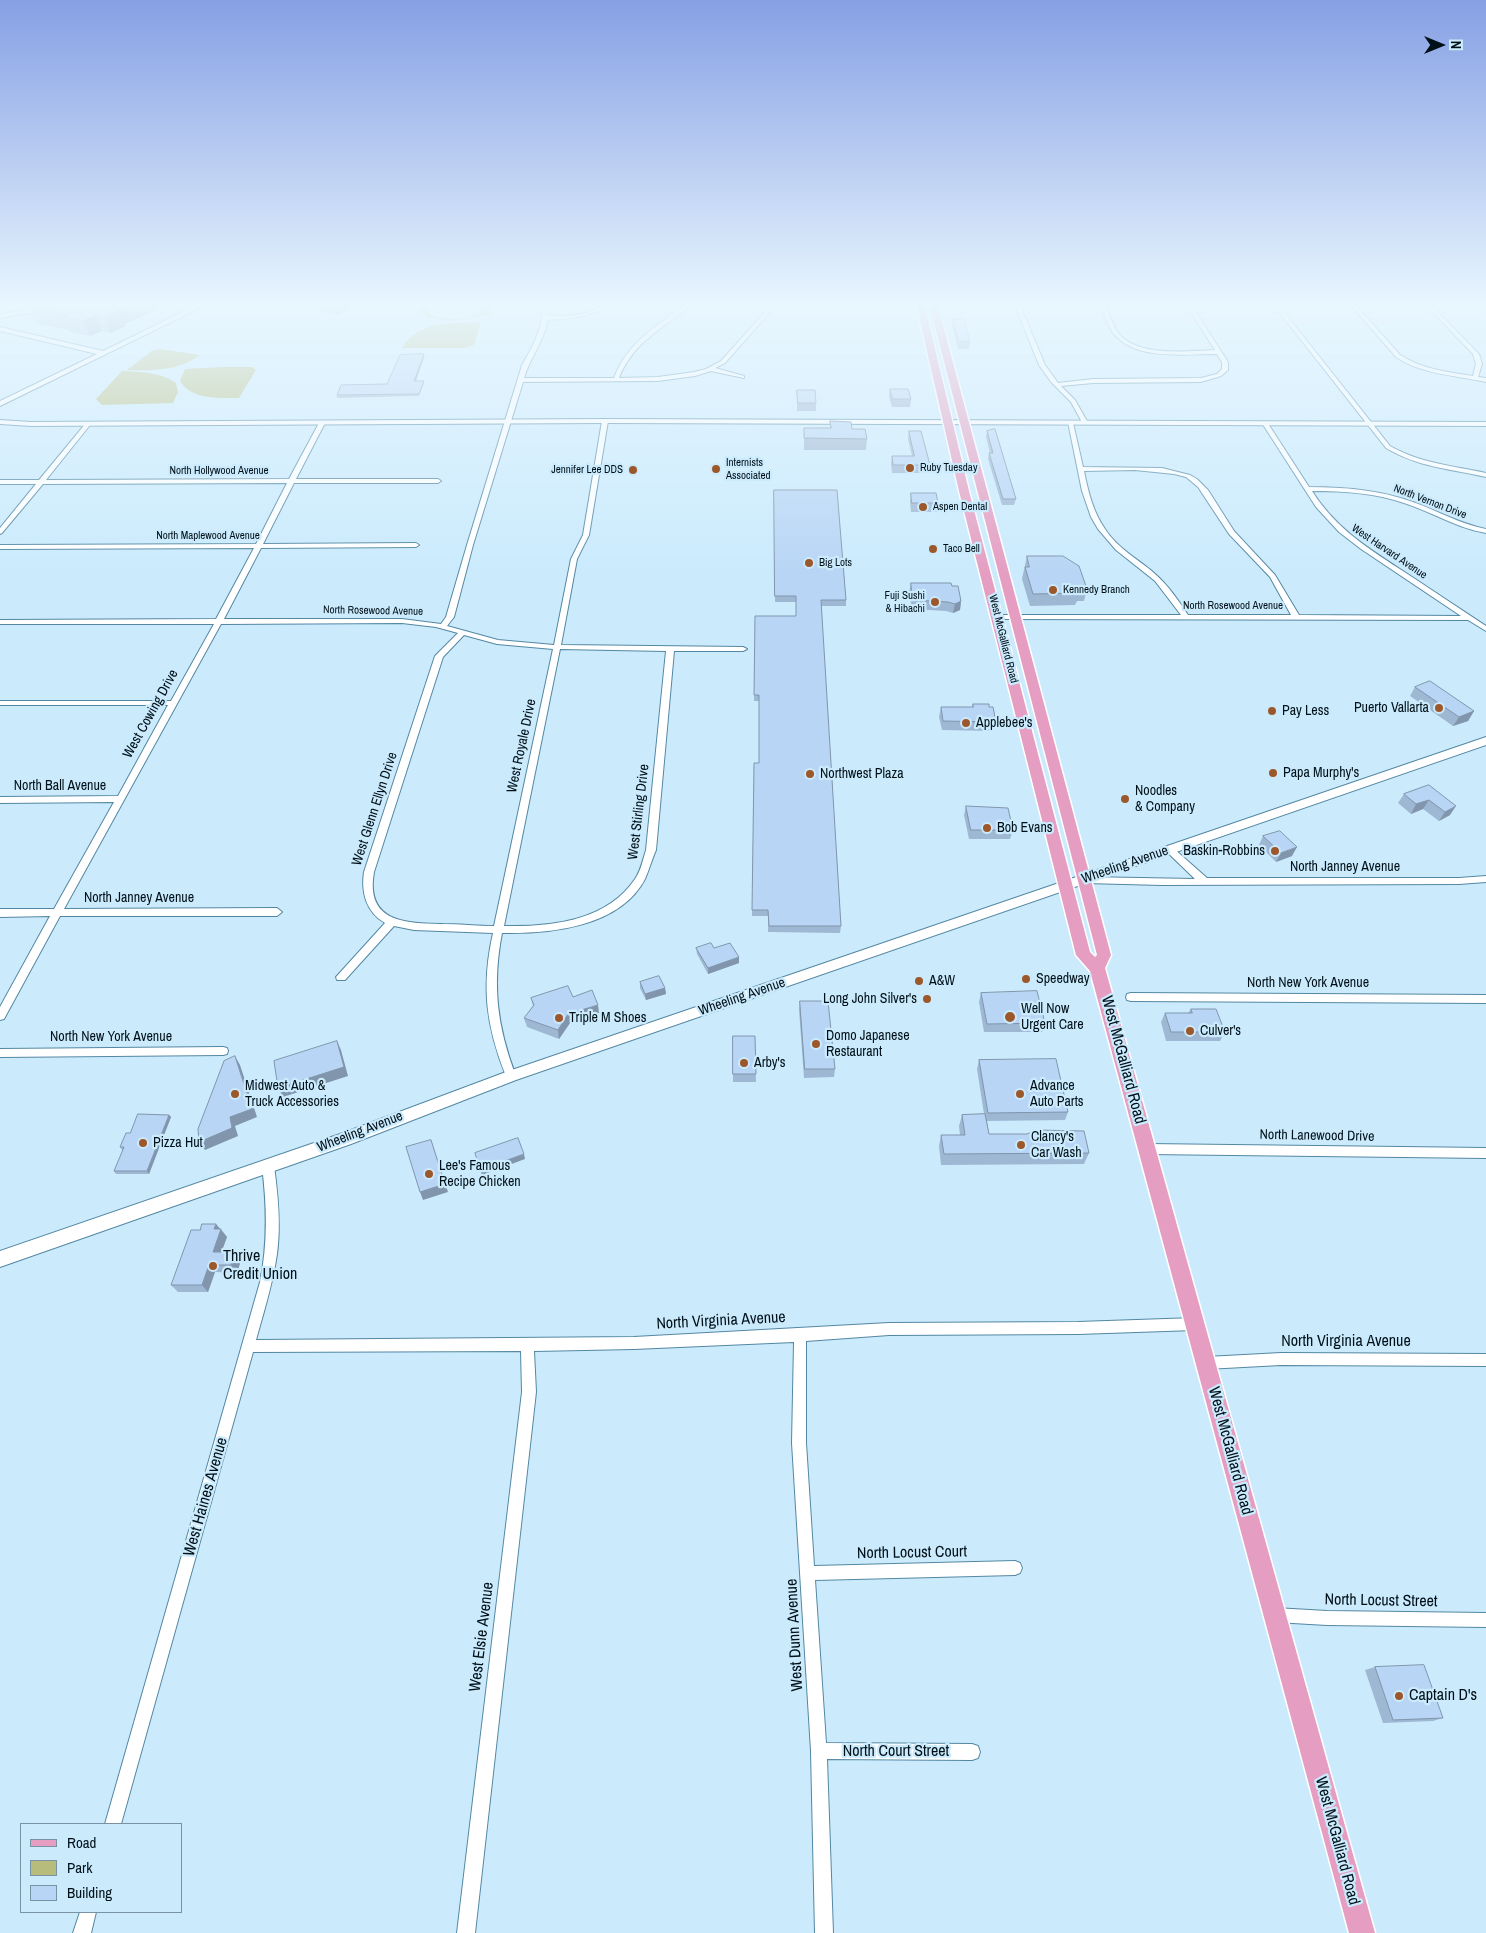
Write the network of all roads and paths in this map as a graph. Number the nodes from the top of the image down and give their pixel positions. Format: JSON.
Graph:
{"nodes":[{"id":1,"x":22,"y":393,"type":"edge"},
{"id":2,"x":517,"y":393,"type":"edge"},
{"id":3,"x":942,"y":393,"type":"edge"},
{"id":4,"x":955,"y":393,"type":"edge"},
{"id":5,"x":1065,"y":393,"type":"edge"},
{"id":6,"x":1344,"y":393,"type":"edge"},
{"id":7,"x":0,"y":404,"type":"edge"},
{"id":8,"x":605,"y":421,"type":"junction"},
{"id":9,"x":0,"y":422,"type":"edge"},
{"id":10,"x":509,"y":422,"type":"junction"},
{"id":11,"x":322,"y":423,"type":"junction"},
{"id":12,"x":949,"y":423,"type":"junction"},
{"id":13,"x":963,"y":423,"type":"junction"},
{"id":14,"x":1070,"y":423,"type":"junction"},
{"id":15,"x":1086,"y":423,"type":"junction"},
{"id":16,"x":1265,"y":423,"type":"junction"},
{"id":17,"x":88,"y":424,"type":"junction"},
{"id":18,"x":1368,"y":424,"type":"junction"},
{"id":19,"x":1486,"y":424,"type":"edge"},
{"id":20,"x":1081,"y":469,"type":"junction"},
{"id":21,"x":1486,"y":475,"type":"edge"},
{"id":22,"x":291,"y":480,"type":"junction"},
{"id":23,"x":438,"y":480,"type":"dead end"},
{"id":24,"x":0,"y":482,"type":"edge"},
{"id":25,"x":40,"y":482,"type":"junction"},
{"id":26,"x":1307,"y":489,"type":"junction"},
{"id":27,"x":1486,"y":531,"type":"edge"},
{"id":28,"x":0,"y":532,"type":"edge"},
{"id":29,"x":258,"y":545,"type":"junction"},
{"id":30,"x":416,"y":545,"type":"dead end"},
{"id":31,"x":0,"y":547,"type":"edge"},
{"id":32,"x":1014,"y":616,"type":"junction"},
{"id":33,"x":998,"y":617,"type":"junction"},
{"id":34,"x":1186,"y":617,"type":"junction"},
{"id":35,"x":1296,"y":617,"type":"junction"},
{"id":36,"x":1469,"y":618,"type":"junction"},
{"id":37,"x":219,"y":621,"type":"junction"},
{"id":38,"x":0,"y":622,"type":"edge"},
{"id":39,"x":443,"y":626,"type":"junction"},
{"id":40,"x":1486,"y":629,"type":"edge"},
{"id":41,"x":462,"y":633,"type":"junction"},
{"id":42,"x":557,"y":647,"type":"junction"},
{"id":43,"x":670,"y":648,"type":"junction"},
{"id":44,"x":743,"y":649,"type":"dead end"},
{"id":45,"x":173,"y":702,"type":"junction"},
{"id":46,"x":0,"y":703,"type":"edge"},
{"id":47,"x":1486,"y":740,"type":"edge"},
{"id":48,"x":120,"y":799,"type":"junction"},
{"id":49,"x":0,"y":800,"type":"edge"},
{"id":50,"x":1170,"y":850,"type":"junction"},
{"id":51,"x":1486,"y":879,"type":"edge"},
{"id":52,"x":1085,"y":880,"type":"junction"},
{"id":53,"x":1204,"y":881,"type":"junction"},
{"id":54,"x":1065,"y":886,"type":"junction"},
{"id":55,"x":57,"y":912,"type":"junction"},
{"id":56,"x":277,"y":912,"type":"dead end"},
{"id":57,"x":0,"y":913,"type":"edge"},
{"id":58,"x":392,"y":922,"type":"junction"},
{"id":59,"x":497,"y":930,"type":"junction"},
{"id":60,"x":1097,"y":968,"type":"junction"},
{"id":61,"x":342,"y":977,"type":"dead end"},
{"id":62,"x":1131,"y":997,"type":"dead end"},
{"id":63,"x":1486,"y":999,"type":"edge"},
{"id":64,"x":0,"y":1016,"type":"edge"},
{"id":65,"x":222,"y":1051,"type":"dead end"},
{"id":66,"x":0,"y":1053,"type":"edge"},
{"id":67,"x":511,"y":1076,"type":"junction"},
{"id":68,"x":1147,"y":1149,"type":"junction"},
{"id":69,"x":1486,"y":1153,"type":"edge"},
{"id":70,"x":268,"y":1166,"type":"junction"},
{"id":71,"x":0,"y":1259,"type":"edge"},
{"id":72,"x":1195,"y":1324,"type":"junction"},
{"id":73,"x":800,"y":1336,"type":"junction"},
{"id":74,"x":527,"y":1345,"type":"junction"},
{"id":75,"x":249,"y":1346,"type":"junction"},
{"id":76,"x":1486,"y":1360,"type":"edge"},
{"id":77,"x":1206,"y":1363,"type":"junction"},
{"id":78,"x":1015,"y":1568,"type":"dead end"},
{"id":79,"x":809,"y":1573,"type":"junction"},
{"id":80,"x":1275,"y":1615,"type":"junction"},
{"id":81,"x":1486,"y":1620,"type":"edge"},
{"id":82,"x":819,"y":1751,"type":"junction"},
{"id":83,"x":972,"y":1752,"type":"dead end"},
{"id":84,"x":113,"y":1823,"type":"edge"},
{"id":85,"x":88,"y":1913,"type":"edge"},
{"id":86,"x":82,"y":1933,"type":"edge"},
{"id":87,"x":466,"y":1933,"type":"edge"},
{"id":88,"x":824,"y":1933,"type":"edge"},
{"id":89,"x":1362,"y":1933,"type":"edge"}],
"edges":[{"from":1,"to":7,"type":"main road"},
{"from":2,"to":10,"type":"street"},
{"from":3,"to":12,"type":"main road","name":"West McGalliard Road"},
{"from":4,"to":13,"type":"main road","name":"West McGalliard Road"},
{"from":5,"to":15,"type":"street"},
{"from":6,"to":18,"type":"street"},
{"from":8,"to":10,"type":"main road"},
{"from":8,"to":12,"type":"main road"},
{"from":8,"to":42,"type":"street","name":"West Royale Drive"},
{"from":9,"to":17,"type":"main road"},
{"from":10,"to":11,"type":"main road"},
{"from":10,"to":39,"type":"street"},
{"from":11,"to":17,"type":"main road"},
{"from":11,"to":22,"type":"street","name":"West Cowing Drive"},
{"from":12,"to":13,"type":"main road"},
{"from":12,"to":33,"type":"main road","name":"West McGalliard Road"},
{"from":13,"to":14,"type":"main road"},
{"from":13,"to":32,"type":"main road","name":"West McGalliard Road"},
{"from":14,"to":15,"type":"main road"},
{"from":14,"to":20,"type":"street"},
{"from":15,"to":16,"type":"main road"},
{"from":16,"to":18,"type":"main road"},
{"from":16,"to":26,"type":"street","name":"West Harvard Avenue"},
{"from":17,"to":25,"type":"street"},
{"from":18,"to":19,"type":"main road"},
{"from":18,"to":21,"type":"street"},
{"from":20,"to":34,"type":"street"},
{"from":20,"to":35,"type":"street"},
{"from":22,"to":23,"type":"street","name":"North Hollywood Avenue"},
{"from":22,"to":25,"type":"street","name":"North Hollywood Avenue"},
{"from":22,"to":29,"type":"street","name":"West Cowing Drive"},
{"from":24,"to":25,"type":"street","name":"North Hollywood Avenue"},
{"from":25,"to":28,"type":"street"},
{"from":26,"to":27,"type":"street","name":"North Vernon Drive"},
{"from":26,"to":36,"type":"street","name":"West Harvard Avenue"},
{"from":29,"to":30,"type":"street","name":"North Maplewood Avenue"},
{"from":29,"to":31,"type":"street","name":"North Maplewood Avenue"},
{"from":29,"to":37,"type":"street","name":"West Cowing Drive"},
{"from":32,"to":33,"type":"street","name":"North Rosewood Avenue"},
{"from":32,"to":34,"type":"street","name":"North Rosewood Avenue"},
{"from":32,"to":52,"type":"main road","name":"West McGalliard Road"},
{"from":33,"to":54,"type":"main road","name":"West McGalliard Road"},
{"from":34,"to":35,"type":"street","name":"North Rosewood Avenue"},
{"from":35,"to":36,"type":"street","name":"North Rosewood Avenue"},
{"from":36,"to":40,"type":"street","name":"West Harvard Avenue"},
{"from":37,"to":38,"type":"street","name":"North Rosewood Avenue"},
{"from":37,"to":39,"type":"street","name":"North Rosewood Avenue"},
{"from":37,"to":45,"type":"street","name":"West Cowing Drive"},
{"from":39,"to":41,"type":"street","name":"North Rosewood Avenue"},
{"from":41,"to":42,"type":"street","name":"North Rosewood Avenue"},
{"from":41,"to":58,"type":"street","name":"West Glenn Ellyn Drive"},
{"from":42,"to":43,"type":"street","name":"North Rosewood Avenue"},
{"from":42,"to":59,"type":"street","name":"West Royale Drive"},
{"from":43,"to":44,"type":"street","name":"North Rosewood Avenue"},
{"from":43,"to":59,"type":"street","name":"West Stirling Drive"},
{"from":45,"to":46,"type":"street"},
{"from":45,"to":48,"type":"street","name":"West Cowing Drive"},
{"from":47,"to":50,"type":"main road","name":"Wheeling Avenue"},
{"from":48,"to":49,"type":"street","name":"North Ball Avenue"},
{"from":48,"to":55,"type":"street","name":"West Cowing Drive"},
{"from":50,"to":52,"type":"main road","name":"Wheeling Avenue"},
{"from":50,"to":53,"type":"street"},
{"from":51,"to":53,"type":"street","name":"North Janney Avenue"},
{"from":52,"to":53,"type":"street","name":"North Janney Avenue"},
{"from":52,"to":54,"type":"main road","name":"Wheeling Avenue"},
{"from":52,"to":60,"type":"main road","name":"West McGalliard Road"},
{"from":54,"to":60,"type":"main road","name":"West McGalliard Road"},
{"from":54,"to":67,"type":"main road","name":"Wheeling Avenue"},
{"from":55,"to":56,"type":"street","name":"North Janney Avenue"},
{"from":55,"to":57,"type":"street","name":"North Janney Avenue"},
{"from":55,"to":64,"type":"street","name":"West Cowing Drive"},
{"from":58,"to":59,"type":"street"},
{"from":58,"to":61,"type":"street"},
{"from":59,"to":67,"type":"street","name":"West Royale Drive"},
{"from":60,"to":68,"type":"main road","name":"West McGalliard Road"},
{"from":62,"to":63,"type":"street","name":"North New York Avenue"},
{"from":65,"to":66,"type":"street","name":"North New York Avenue"},
{"from":67,"to":70,"type":"main road","name":"Wheeling Avenue"},
{"from":68,"to":69,"type":"street","name":"North Lanewood Drive"},
{"from":68,"to":72,"type":"main road","name":"West McGalliard Road"},
{"from":70,"to":71,"type":"main road","name":"Wheeling Avenue"},
{"from":70,"to":75,"type":"street","name":"West Haines Avenue"},
{"from":72,"to":73,"type":"street","name":"North Virginia Avenue"},
{"from":72,"to":77,"type":"main road","name":"West McGalliard Road"},
{"from":73,"to":74,"type":"street","name":"North Virginia Avenue"},
{"from":73,"to":79,"type":"street","name":"West Dunn Avenue"},
{"from":74,"to":75,"type":"street","name":"North Virginia Avenue"},
{"from":74,"to":87,"type":"street","name":"West Elsie Avenue"},
{"from":75,"to":84,"type":"street","name":"West Haines Avenue"},
{"from":76,"to":77,"type":"street","name":"North Virginia Avenue"},
{"from":77,"to":80,"type":"main road","name":"West McGalliard Road"},
{"from":78,"to":79,"type":"street","name":"North Locust Court"},
{"from":79,"to":82,"type":"street","name":"West Dunn Avenue"},
{"from":80,"to":81,"type":"street","name":"North Locust Street"},
{"from":80,"to":89,"type":"main road","name":"West McGalliard Road"},
{"from":82,"to":83,"type":"street","name":"North Court Street"},
{"from":82,"to":88,"type":"street","name":"West Dunn Avenue"},
{"from":85,"to":86,"type":"street"}]}
